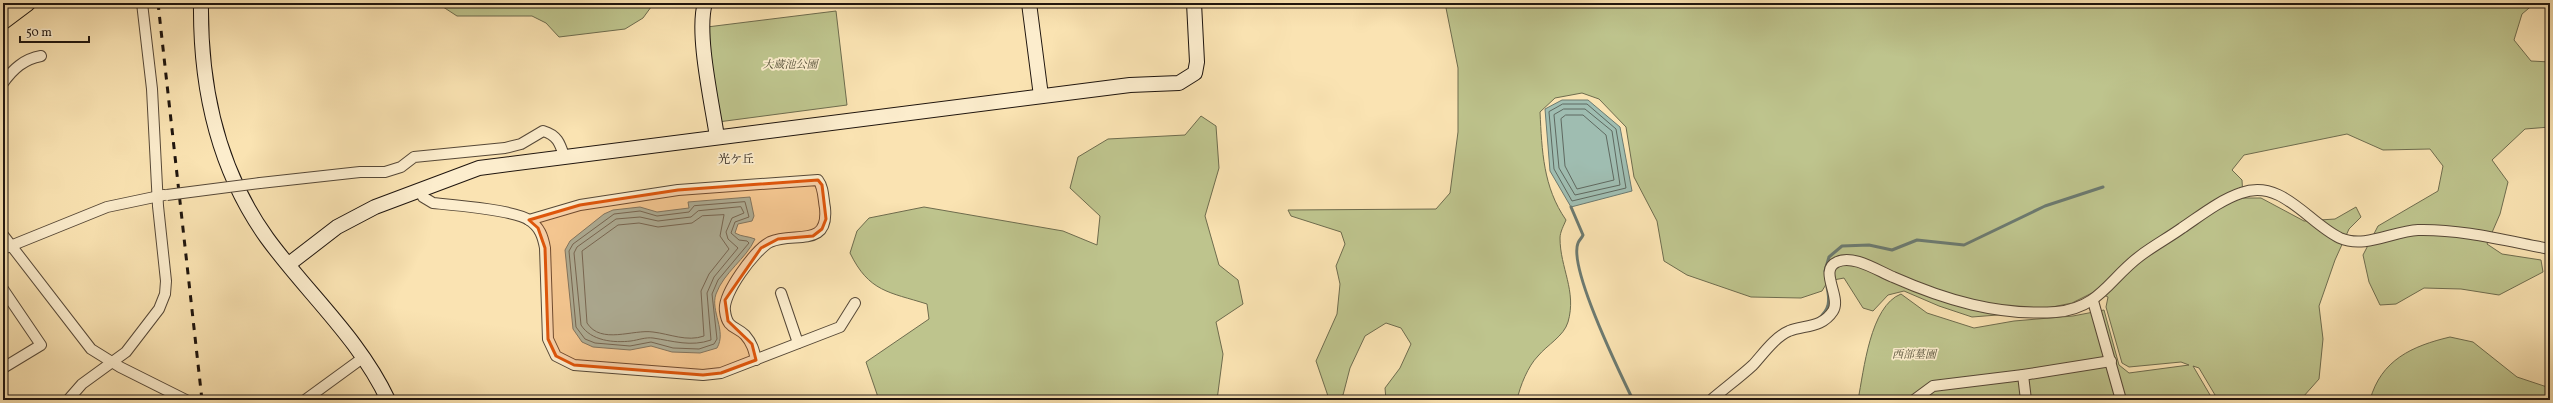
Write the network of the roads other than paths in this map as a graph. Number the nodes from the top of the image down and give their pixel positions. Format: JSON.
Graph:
{"nodes":[{"id":1,"x":27,"y":3,"type":"edge"},
{"id":2,"x":142,"y":3,"type":"edge"},
{"id":3,"x":202,"y":3,"type":"edge"},
{"id":4,"x":705,"y":3,"type":"edge"},
{"id":5,"x":1029,"y":3,"type":"edge"},
{"id":6,"x":1194,"y":3,"type":"edge"},
{"id":7,"x":3,"y":21,"type":"edge"},
{"id":8,"x":41,"y":56,"type":"dead end"},
{"id":9,"x":3,"y":82,"type":"edge"},
{"id":10,"x":1041,"y":96,"type":"junction"},
{"id":11,"x":717,"y":137,"type":"junction"},
{"id":12,"x":564,"y":156,"type":"junction"},
{"id":13,"x":419,"y":189,"type":"junction"},
{"id":14,"x":162,"y":195,"type":"junction"},
{"id":15,"x":529,"y":220,"type":"junction"},
{"id":16,"x":3,"y":235,"type":"edge"},
{"id":17,"x":7,"y":247,"type":"edge"},
{"id":18,"x":2550,"y":249,"type":"edge"},
{"id":19,"x":289,"y":264,"type":"junction"},
{"id":20,"x":4,"y":292,"type":"edge"},
{"id":21,"x":781,"y":293,"type":"dead end"},
{"id":22,"x":2093,"y":301,"type":"junction"},
{"id":23,"x":856,"y":303,"type":"dead end"},
{"id":24,"x":798,"y":343,"type":"junction"},
{"id":25,"x":364,"y":357,"type":"junction"},
{"id":26,"x":756,"y":360,"type":"junction"},
{"id":27,"x":2111,"y":361,"type":"junction"},
{"id":28,"x":113,"y":364,"type":"junction"},
{"id":29,"x":3,"y":368,"type":"edge"},
{"id":30,"x":2023,"y":375,"type":"junction"},
{"id":31,"x":68,"y":400,"type":"edge"},
{"id":32,"x":186,"y":400,"type":"edge"},
{"id":33,"x":305,"y":400,"type":"edge"},
{"id":34,"x":388,"y":400,"type":"edge"},
{"id":35,"x":1711,"y":400,"type":"edge"},
{"id":36,"x":1914,"y":400,"type":"edge"},
{"id":37,"x":2026,"y":400,"type":"edge"},
{"id":38,"x":2122,"y":400,"type":"edge"}],
"edges":[{"from":1,"to":7,"type":"main road"},
{"from":2,"to":14,"type":"street"},
{"from":3,"to":19,"type":"street"},
{"from":4,"to":11,"type":"street"},
{"from":5,"to":10,"type":"street"},
{"from":6,"to":10,"type":"street"},
{"from":8,"to":9,"type":"street"},
{"from":10,"to":11,"type":"street"},
{"from":11,"to":12,"type":"street"},
{"from":12,"to":13,"type":"street"},
{"from":12,"to":14,"type":"street","bridge":true},
{"from":13,"to":15,"type":"street"},
{"from":13,"to":19,"type":"street"},
{"from":14,"to":17,"type":"street"},
{"from":14,"to":28,"type":"street"},
{"from":15,"to":26,"type":"street"},
{"from":15,"to":26,"type":"street"},
{"from":16,"to":17,"type":"street"},
{"from":17,"to":28,"type":"street"},
{"from":18,"to":22,"type":"street"},
{"from":19,"to":25,"type":"street"},
{"from":20,"to":29,"type":"street"},
{"from":21,"to":24,"type":"street"},
{"from":22,"to":27,"type":"street"},
{"from":22,"to":35,"type":"street"},
{"from":23,"to":24,"type":"street"},
{"from":24,"to":26,"type":"street"},
{"from":25,"to":33,"type":"street"},
{"from":25,"to":34,"type":"street"},
{"from":27,"to":30,"type":"street"},
{"from":27,"to":38,"type":"street"},
{"from":28,"to":31,"type":"street"},
{"from":28,"to":32,"type":"street"},
{"from":30,"to":36,"type":"street"},
{"from":30,"to":37,"type":"street"}]}
